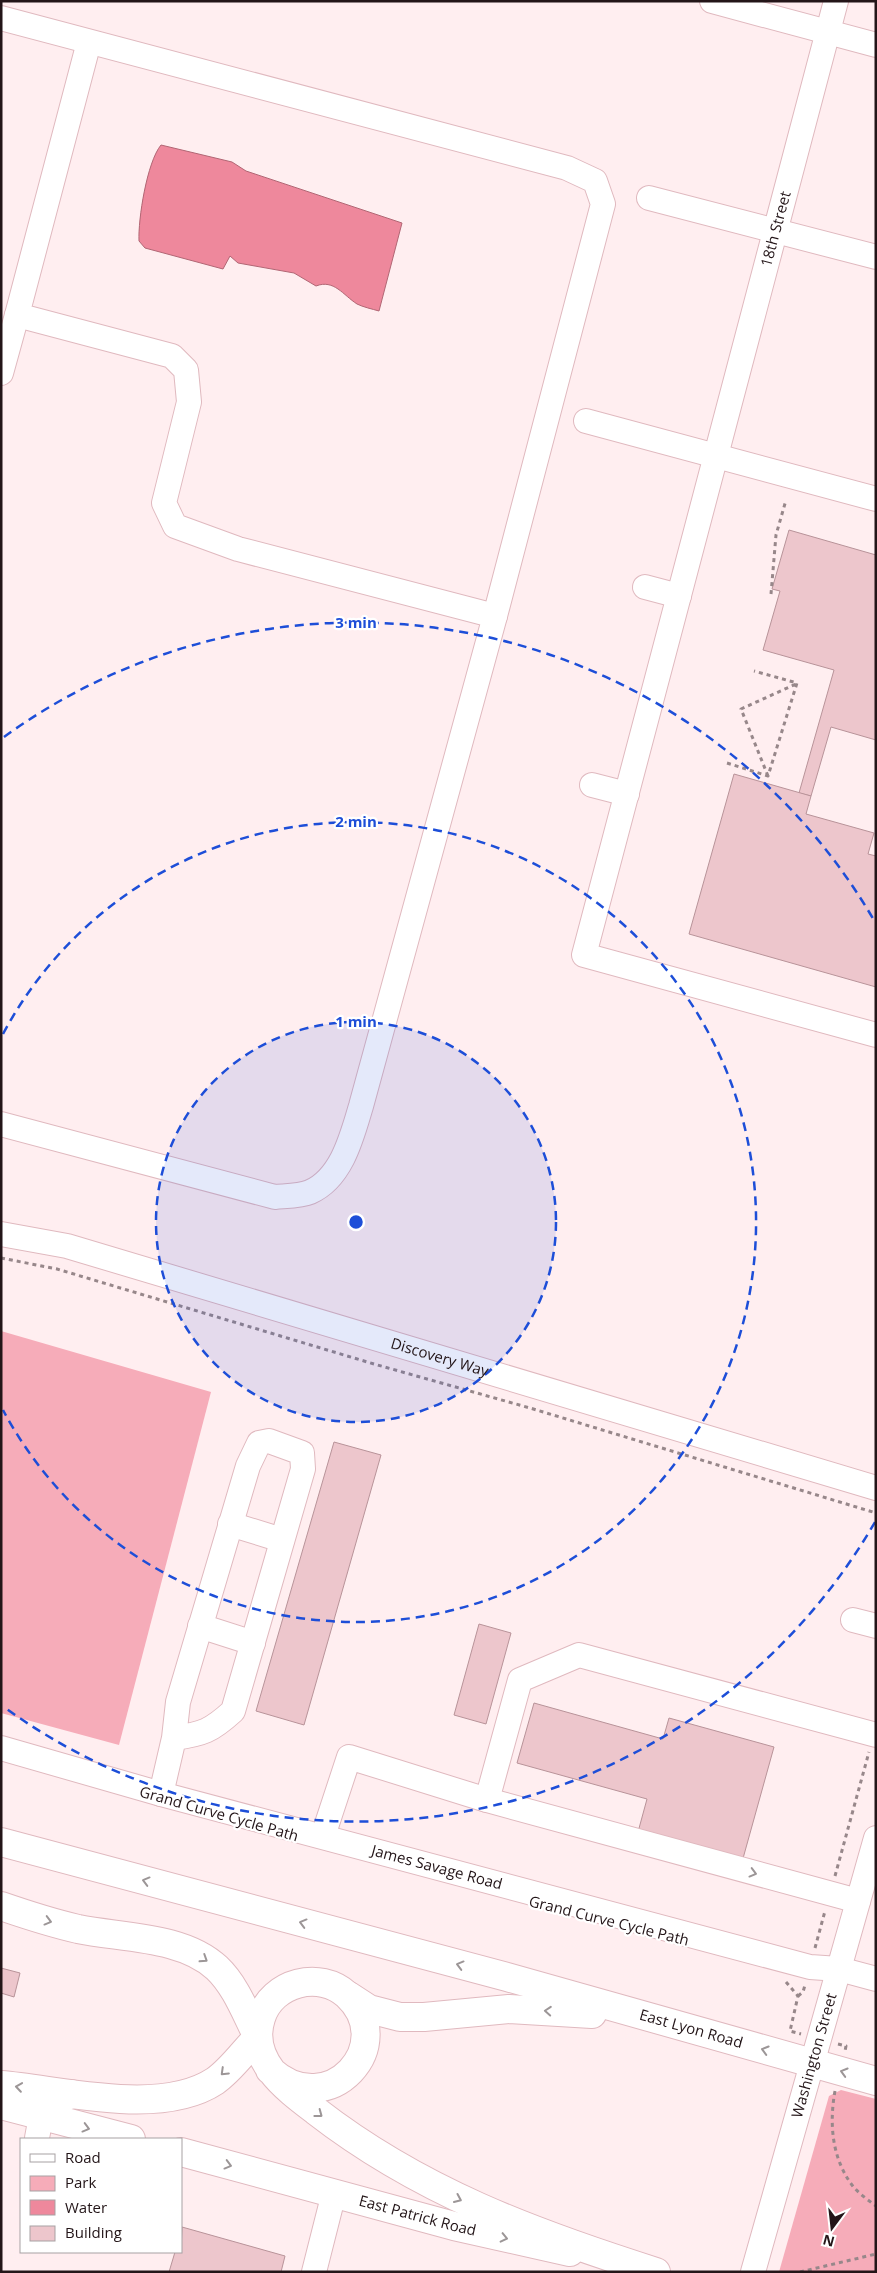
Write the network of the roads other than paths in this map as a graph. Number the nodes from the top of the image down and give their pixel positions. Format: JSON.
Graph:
{"nodes":[{"id":1,"x":712,"y":1,"type":"edge"},
{"id":2,"x":836,"y":1,"type":"edge"},
{"id":3,"x":1,"y":18,"type":"edge"},
{"id":4,"x":827,"y":32,"type":"junction"},
{"id":5,"x":89,"y":42,"type":"junction"},
{"id":6,"x":876,"y":46,"type":"edge"},
{"id":7,"x":649,"y":198,"type":"dead end"},
{"id":8,"x":776,"y":230,"type":"junction"},
{"id":9,"x":876,"y":258,"type":"edge"},
{"id":10,"x":17,"y":315,"type":"junction"},
{"id":11,"x":1,"y":373,"type":"edge"},
{"id":12,"x":586,"y":421,"type":"dead end"},
{"id":13,"x":716,"y":456,"type":"junction"},
{"id":14,"x":876,"y":499,"type":"edge"},
{"id":15,"x":645,"y":587,"type":"dead end"},
{"id":16,"x":679,"y":596,"type":"junction"},
{"id":17,"x":495,"y":616,"type":"junction"},
{"id":18,"x":592,"y":785,"type":"dead end"},
{"id":19,"x":627,"y":794,"type":"junction"},
{"id":20,"x":876,"y":1035,"type":"edge"},
{"id":21,"x":1,"y":1124,"type":"edge"},
{"id":22,"x":1,"y":1234,"type":"edge"},
{"id":23,"x":876,"y":1488,"type":"edge"},
{"id":24,"x":230,"y":1524,"type":"junction"},
{"id":25,"x":282,"y":1540,"type":"junction"},
{"id":26,"x":853,"y":1620,"type":"dead end"},
{"id":27,"x":200,"y":1626,"type":"junction"},
{"id":28,"x":876,"y":1626,"type":"edge"},
{"id":29,"x":253,"y":1643,"type":"junction"},
{"id":30,"x":876,"y":1735,"type":"edge"},
{"id":31,"x":174,"y":1738,"type":"junction"},
{"id":32,"x":1,"y":1748,"type":"edge"},
{"id":33,"x":161,"y":1794,"type":"junction"},
{"id":34,"x":487,"y":1800,"type":"junction"},
{"id":35,"x":323,"y":1836,"type":"junction"},
{"id":36,"x":876,"y":1838,"type":"edge"},
{"id":37,"x":1,"y":1842,"type":"edge"},
{"id":38,"x":858,"y":1902,"type":"junction"},
{"id":39,"x":1,"y":1906,"type":"edge"},
{"id":40,"x":839,"y":1969,"type":"junction"},
{"id":41,"x":876,"y":1979,"type":"edge"},
{"id":42,"x":345,"y":1993,"type":"junction"},
{"id":43,"x":631,"y":2012,"type":"junction"},
{"id":44,"x":258,"y":2037,"type":"junction"},
{"id":45,"x":815,"y":2051,"type":"junction"},
{"id":46,"x":270,"y":2070,"type":"junction"},
{"id":47,"x":876,"y":2081,"type":"edge"},
{"id":48,"x":1,"y":2085,"type":"edge"},
{"id":49,"x":71,"y":2094,"type":"junction"},
{"id":50,"x":1,"y":2105,"type":"edge"},
{"id":51,"x":39,"y":2127,"type":"edge"},
{"id":52,"x":123,"y":2138,"type":"edge"},
{"id":53,"x":182,"y":2152,"type":"edge"},
{"id":54,"x":334,"y":2193,"type":"junction"},
{"id":55,"x":314,"y":2272,"type":"edge"},
{"id":56,"x":656,"y":2272,"type":"edge"},
{"id":57,"x":752,"y":2272,"type":"edge"}],
"edges":[{"from":1,"to":4,"type":"street"},
{"from":2,"to":4,"type":"street","name":"18th Street"},
{"from":3,"to":5,"type":"street"},
{"from":4,"to":6,"type":"street"},
{"from":4,"to":8,"type":"street","name":"18th Street"},
{"from":5,"to":10,"type":"street"},
{"from":5,"to":17,"type":"street"},
{"from":7,"to":8,"type":"street"},
{"from":8,"to":9,"type":"street"},
{"from":8,"to":13,"type":"street","name":"18th Street"},
{"from":10,"to":11,"type":"street"},
{"from":10,"to":17,"type":"street"},
{"from":12,"to":13,"type":"street"},
{"from":13,"to":14,"type":"street"},
{"from":13,"to":16,"type":"street","name":"18th Street"},
{"from":15,"to":16,"type":"street"},
{"from":16,"to":19,"type":"street","name":"18th Street"},
{"from":17,"to":21,"type":"street"},
{"from":18,"to":19,"type":"street"},
{"from":19,"to":20,"type":"street","name":"18th Street"},
{"from":22,"to":23,"type":"street","name":"Discovery Way"},
{"from":24,"to":25,"type":"street"},
{"from":24,"to":25,"type":"street"},
{"from":24,"to":27,"type":"street"},
{"from":25,"to":29,"type":"street"},
{"from":26,"to":28,"type":"street"},
{"from":27,"to":29,"type":"street"},
{"from":27,"to":31,"type":"street"},
{"from":29,"to":31,"type":"street"},
{"from":30,"to":34,"type":"street"},
{"from":31,"to":33,"type":"street"},
{"from":32,"to":33,"type":"street","name":"James Savage Road"},
{"from":33,"to":35,"type":"street","name":"James Savage Road"},
{"from":34,"to":35,"type":"street"},
{"from":34,"to":38,"type":"street","one_way":true},
{"from":35,"to":40,"type":"street","name":"James Savage Road"},
{"from":36,"to":38,"type":"street","name":"Washington Street"},
{"from":43,"to":37,"type":"main road","name":"East Lyon Road","one_way":true},
{"from":38,"to":40,"type":"street","name":"Washington Street"},
{"from":39,"to":44,"type":"main road","one_way":true},
{"from":40,"to":41,"type":"street","name":"James Savage Road"},
{"from":40,"to":45,"type":"street","name":"Washington Street"},
{"from":43,"to":42,"type":"main road","one_way":true},
{"from":42,"to":44,"type":"main road"},
{"from":42,"to":46,"type":"main road"},
{"from":45,"to":43,"type":"main road","name":"East Lyon Road","one_way":true},
{"from":44,"to":46,"type":"main road"},
{"from":44,"to":49,"type":"main road","one_way":true},
{"from":47,"to":45,"type":"main road","name":"East Lyon Road","one_way":true},
{"from":45,"to":57,"type":"street","name":"Washington Street"},
{"from":46,"to":56,"type":"main road","one_way":true},
{"from":49,"to":48,"type":"main road","one_way":true},
{"from":49,"to":51,"type":"main road"},
{"from":50,"to":51,"type":"main road"},
{"from":51,"to":52,"type":"main road","one_way":true},
{"from":53,"to":54,"type":"main road","name":"East Patrick Road","one_way":true},
{"from":54,"to":55,"type":"street"},
{"from":54,"to":56,"type":"main road","name":"East Patrick Road","one_way":true}]}
